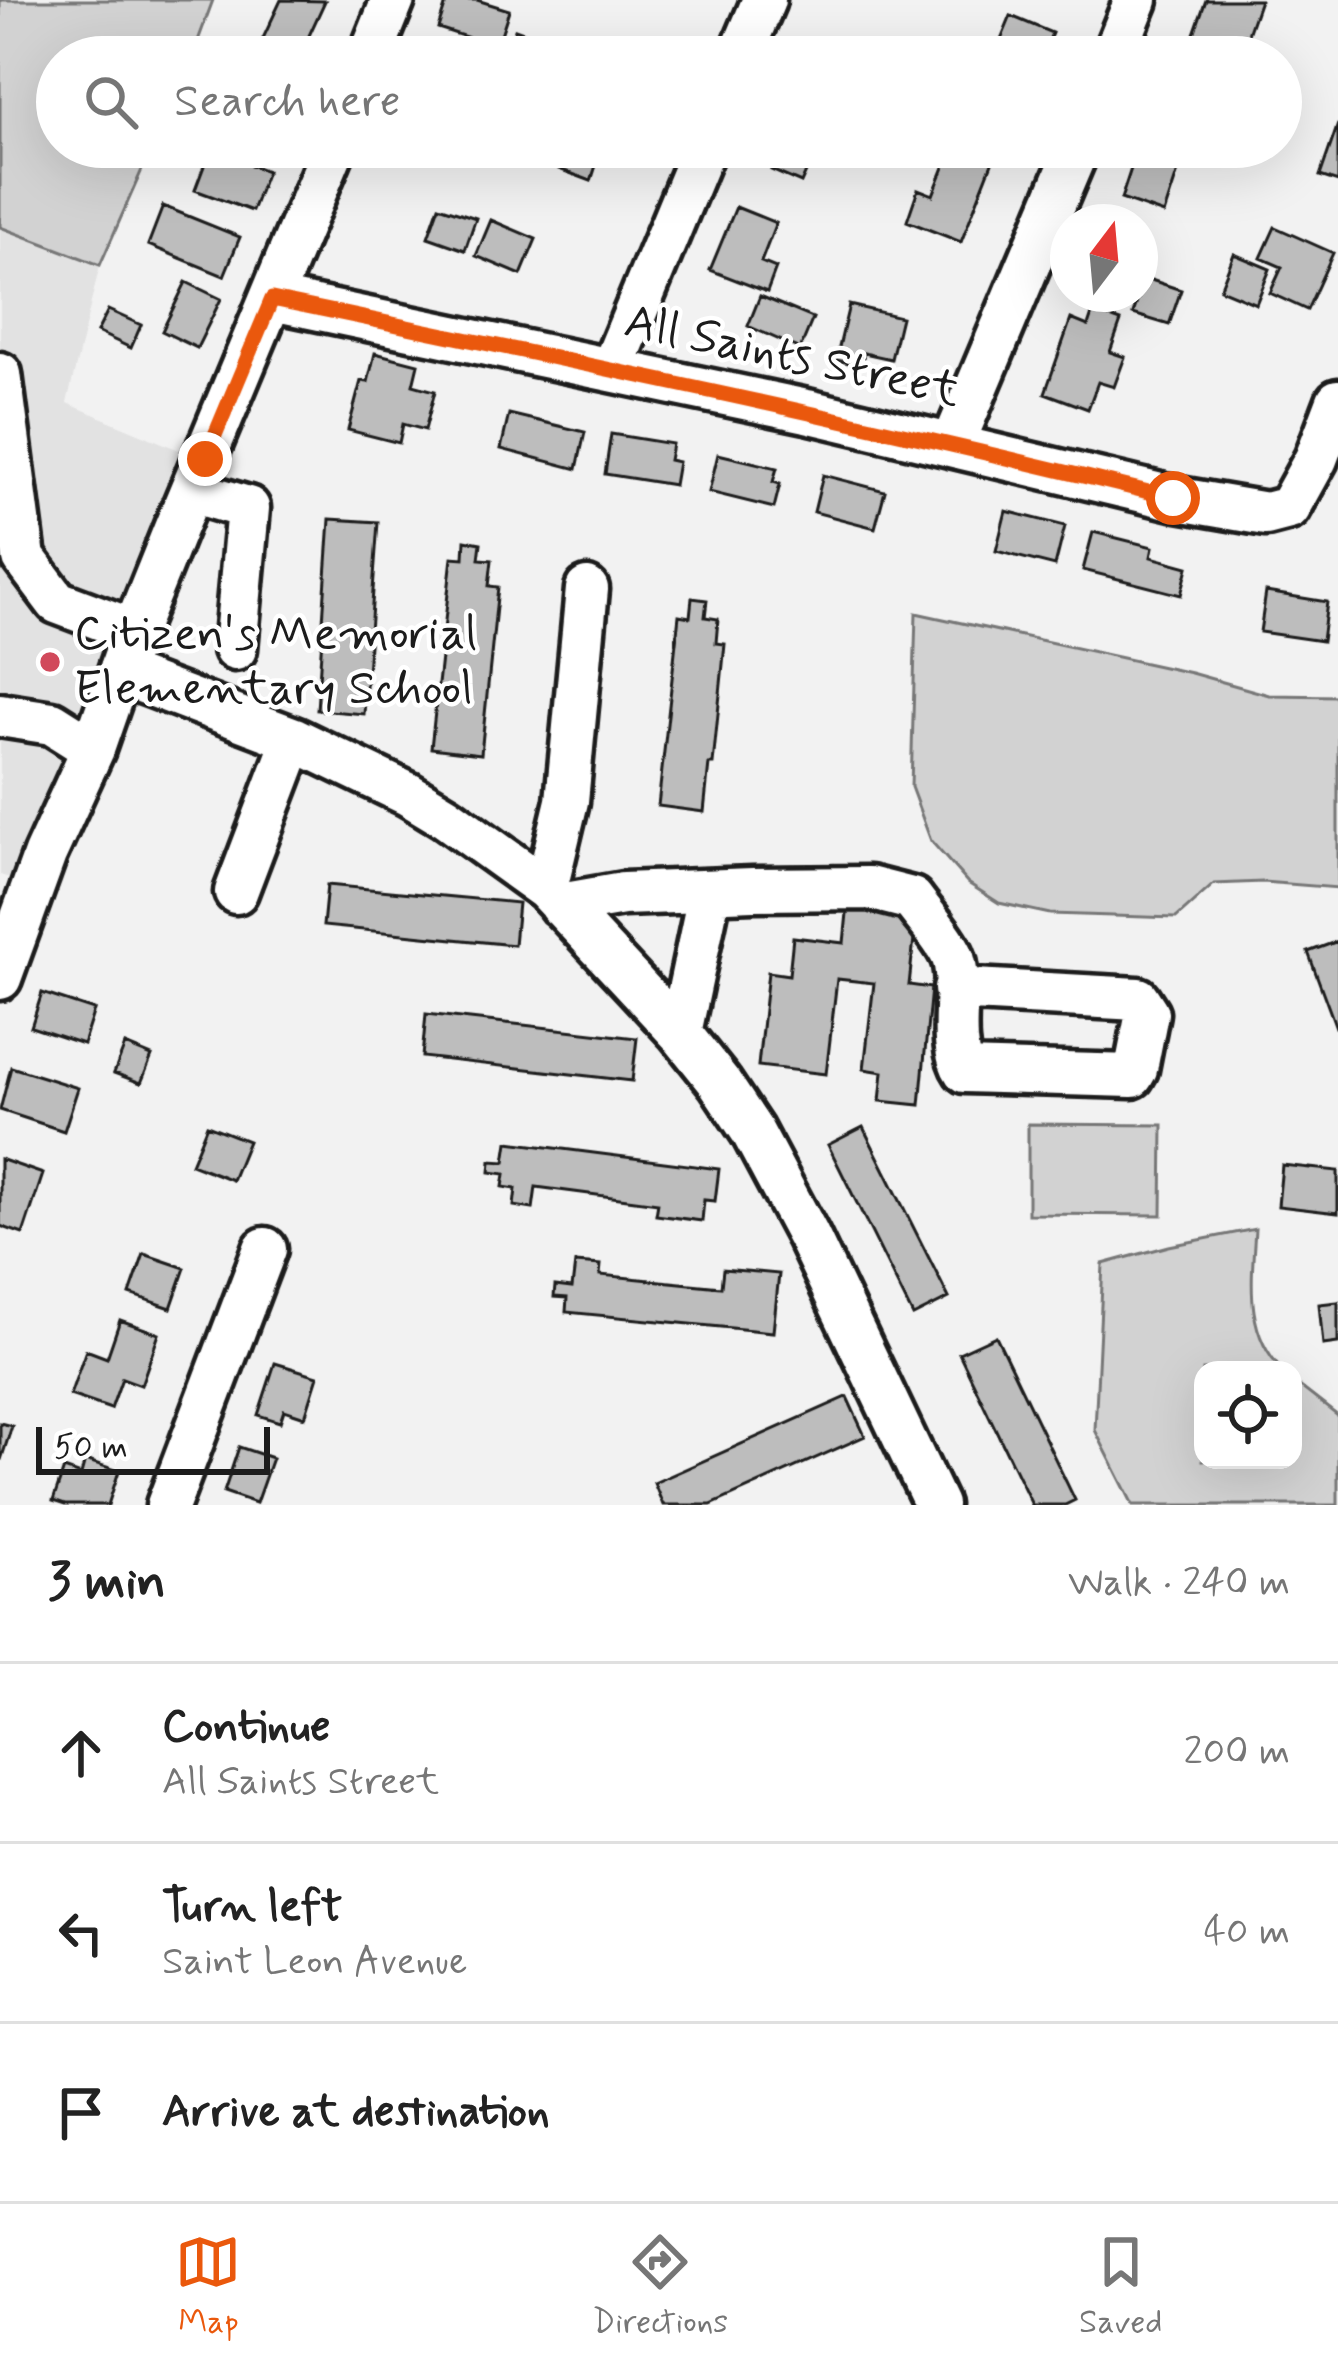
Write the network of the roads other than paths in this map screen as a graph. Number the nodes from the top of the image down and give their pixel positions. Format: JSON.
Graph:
{"nodes":[{"id":1,"x":393,"y":0,"type":"edge"},
{"id":2,"x":764,"y":0,"type":"edge"},
{"id":3,"x":1136,"y":0,"type":"edge"},
{"id":4,"x":378,"y":36,"type":"edge"},
{"id":5,"x":749,"y":36,"type":"edge"},
{"id":6,"x":1121,"y":36,"type":"edge"},
{"id":7,"x":325,"y":168,"type":"edge"},
{"id":8,"x":695,"y":168,"type":"edge"},
{"id":9,"x":1069,"y":168,"type":"edge"},
{"id":10,"x":272,"y":299,"type":"junction"},
{"id":11,"x":613,"y":369,"type":"junction"},
{"id":12,"x":0,"y":374,"type":"edge"},
{"id":13,"x":1338,"y":400,"type":"edge"},
{"id":14,"x":952,"y":444,"type":"junction"},
{"id":15,"x":7,"y":472,"type":"edge"},
{"id":16,"x":184,"y":507,"type":"junction"},
{"id":17,"x":587,"y":589,"type":"dead end"},
{"id":18,"x":134,"y":631,"type":"junction"},
{"id":19,"x":235,"y":649,"type":"dead end"},
{"id":20,"x":120,"y":673,"type":"junction"},
{"id":21,"x":0,"y":716,"type":"edge"},
{"id":22,"x":294,"y":739,"type":"junction"},
{"id":23,"x":93,"y":749,"type":"junction"},
{"id":24,"x":710,"y":891,"type":"junction"},
{"id":25,"x":236,"y":892,"type":"dead end"},
{"id":26,"x":553,"y":897,"type":"junction"},
{"id":27,"x":0,"y":978,"type":"edge"},
{"id":28,"x":955,"y":989,"type":"dead end"},
{"id":29,"x":680,"y":1033,"type":"junction"},
{"id":30,"x":265,"y":1249,"type":"dead end"},
{"id":31,"x":168,"y":1505,"type":"edge"},
{"id":32,"x":936,"y":1505,"type":"edge"}],
"edges":[{"from":1,"to":4,"type":"street"},
{"from":2,"to":5,"type":"street"},
{"from":3,"to":6,"type":"street"},
{"from":7,"to":10,"type":"street"},
{"from":8,"to":11,"type":"street"},
{"from":9,"to":14,"type":"street"},
{"from":10,"to":11,"type":"street","name":"All Saints Street"},
{"from":10,"to":16,"type":"street"},
{"from":11,"to":14,"type":"street","name":"All Saints Street"},
{"from":12,"to":15,"type":"street"},
{"from":13,"to":14,"type":"street","name":"All Saints Street"},
{"from":15,"to":18,"type":"street"},
{"from":16,"to":18,"type":"street"},
{"from":16,"to":19,"type":"street"},
{"from":17,"to":26,"type":"street"},
{"from":18,"to":20,"type":"street"},
{"from":20,"to":22,"type":"street"},
{"from":20,"to":23,"type":"street"},
{"from":21,"to":23,"type":"street"},
{"from":22,"to":25,"type":"street"},
{"from":22,"to":26,"type":"street"},
{"from":23,"to":27,"type":"street"},
{"from":24,"to":26,"type":"street"},
{"from":24,"to":28,"type":"street"},
{"from":24,"to":29,"type":"street"},
{"from":26,"to":29,"type":"street"},
{"from":29,"to":32,"type":"street"},
{"from":30,"to":31,"type":"street"}]}
